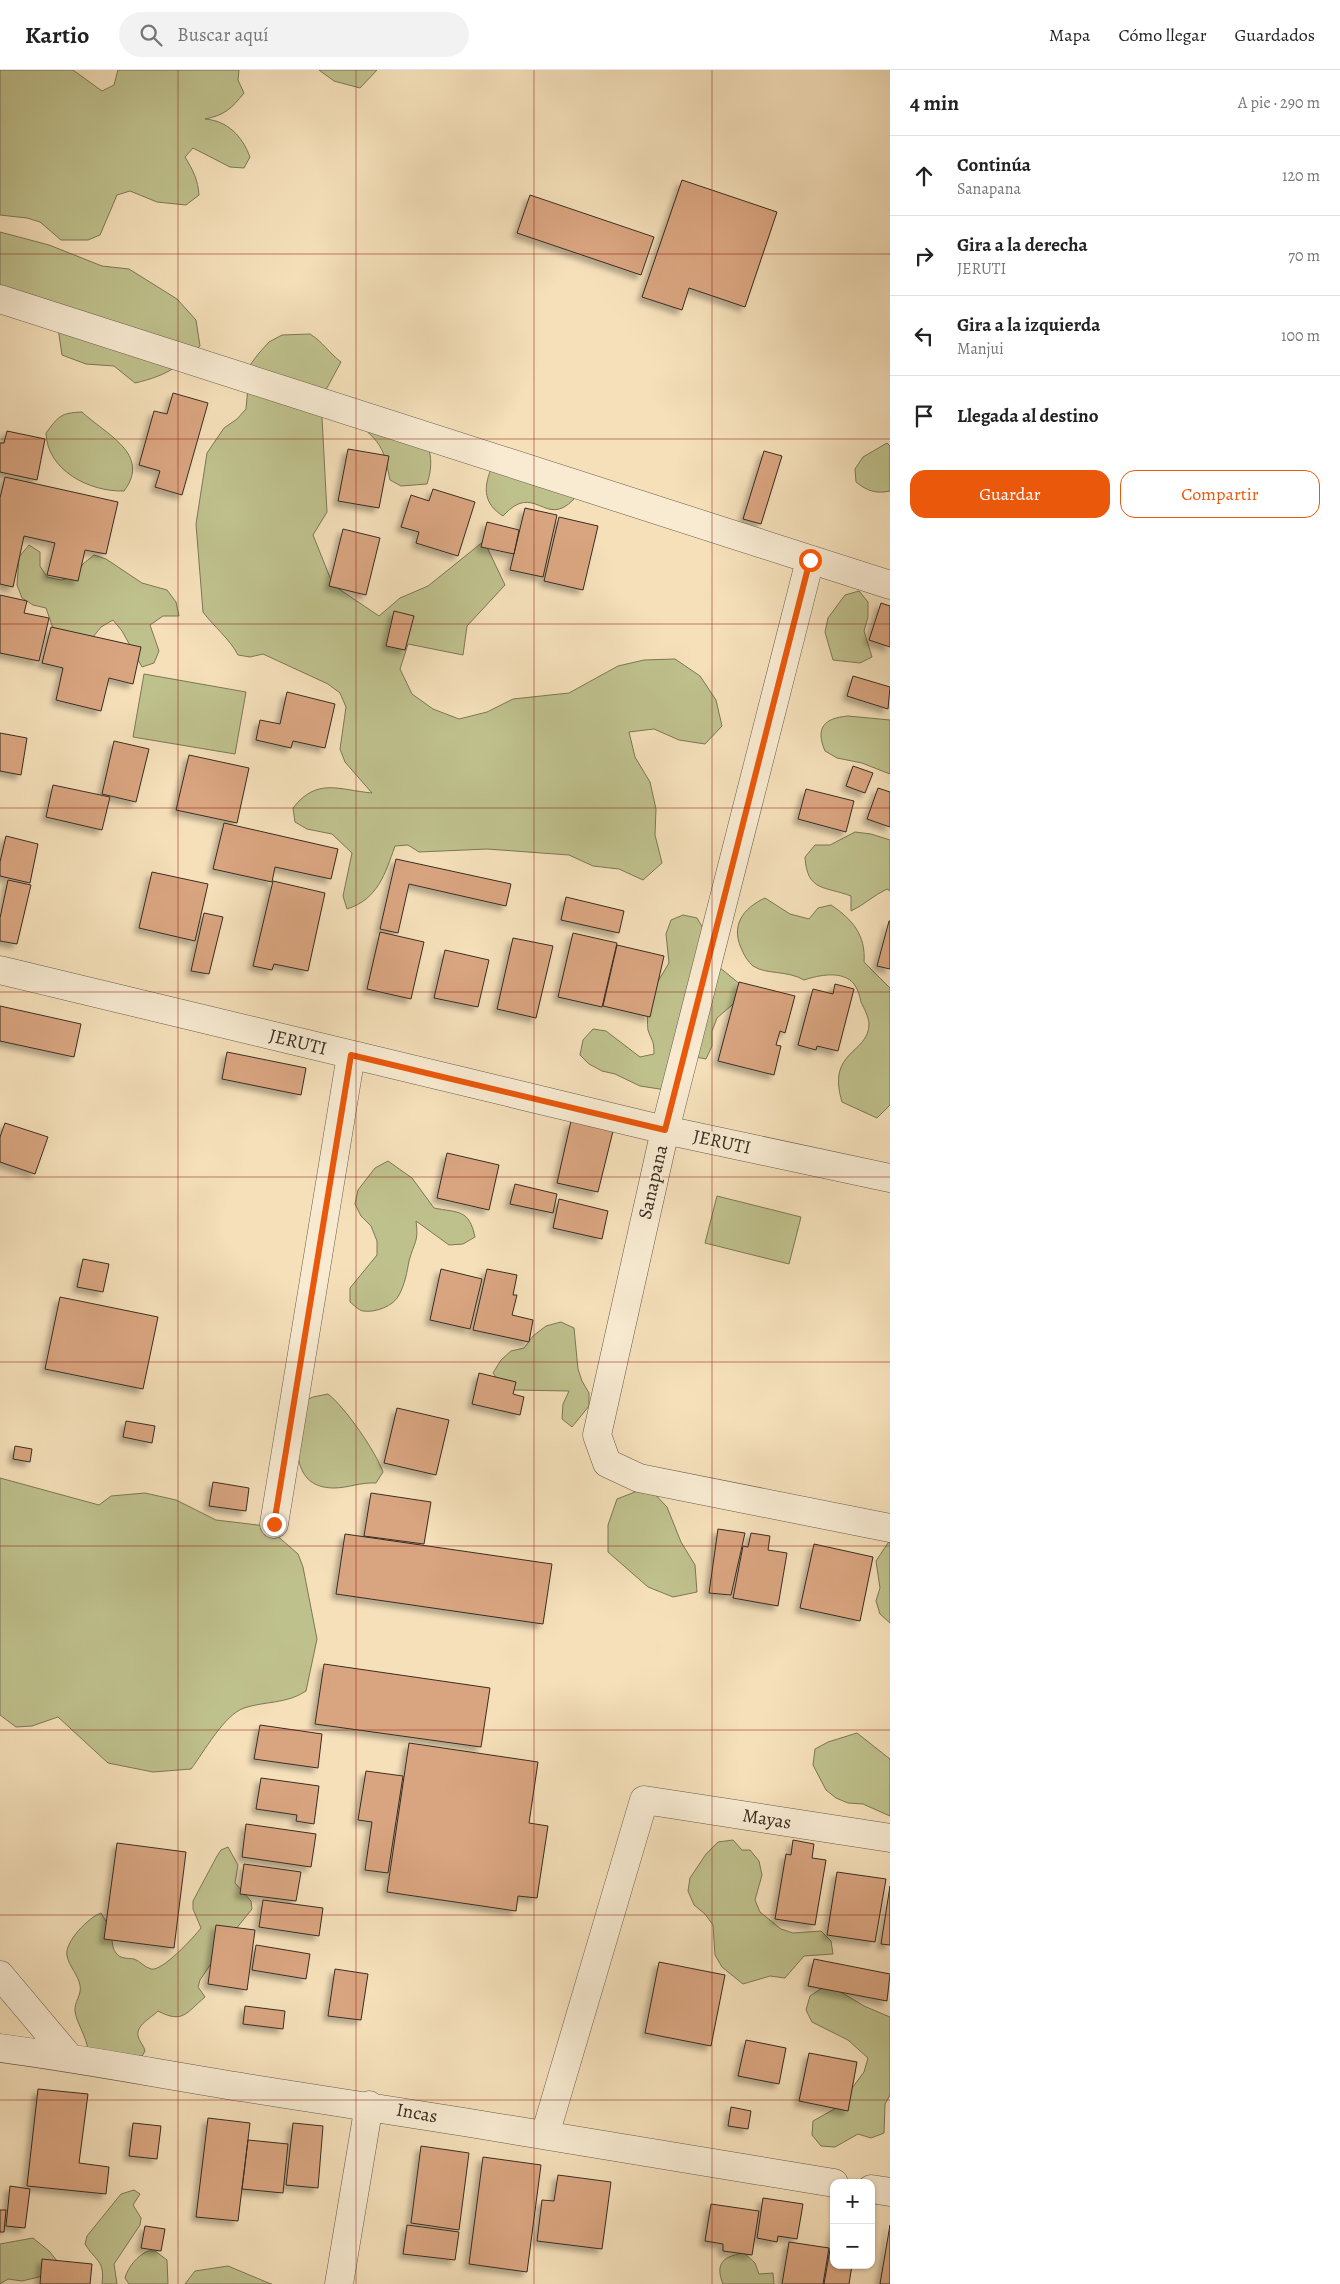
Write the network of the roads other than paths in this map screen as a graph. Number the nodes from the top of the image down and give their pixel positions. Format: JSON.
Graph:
{"nodes":[{"id":1,"x":0,"y":299,"type":"edge"},
{"id":2,"x":810,"y":560,"type":"junction"},
{"id":3,"x":890,"y":585,"type":"edge"},
{"id":4,"x":0,"y":970,"type":"edge"},
{"id":5,"x":351,"y":1055,"type":"junction"},
{"id":6,"x":665,"y":1130,"type":"junction"},
{"id":7,"x":890,"y":1178,"type":"edge"},
{"id":8,"x":274,"y":1524,"type":"dead end"},
{"id":9,"x":890,"y":1528,"type":"edge"},
{"id":10,"x":890,"y":1838,"type":"edge"},
{"id":11,"x":0,"y":1975,"type":"edge"},
{"id":12,"x":0,"y":2048,"type":"edge"},
{"id":13,"x":69,"y":2057,"type":"junction"},
{"id":14,"x":368,"y":2105,"type":"junction"},
{"id":15,"x":545,"y":2135,"type":"junction"},
{"id":16,"x":830,"y":2182,"type":"edge"},
{"id":17,"x":875,"y":2190,"type":"edge"},
{"id":18,"x":890,"y":2192,"type":"edge"},
{"id":19,"x":339,"y":2284,"type":"edge"}],
"edges":[{"from":1,"to":2,"type":"street"},
{"from":2,"to":3,"type":"street"},
{"from":2,"to":6,"type":"street","name":"Sanapana"},
{"from":4,"to":5,"type":"street","name":"JERUTI"},
{"from":5,"to":6,"type":"street","name":"JERUTI"},
{"from":5,"to":8,"type":"street"},
{"from":6,"to":7,"type":"street","name":"JERUTI"},
{"from":6,"to":9,"type":"street","name":"Sanapana"},
{"from":10,"to":15,"type":"street","name":"Mayas"},
{"from":11,"to":13,"type":"street"},
{"from":12,"to":13,"type":"street","name":"Incas"},
{"from":13,"to":14,"type":"street","name":"Incas"},
{"from":14,"to":15,"type":"street","name":"Incas"},
{"from":14,"to":19,"type":"street"},
{"from":15,"to":16,"type":"street","name":"Incas"},
{"from":17,"to":18,"type":"street"}]}
